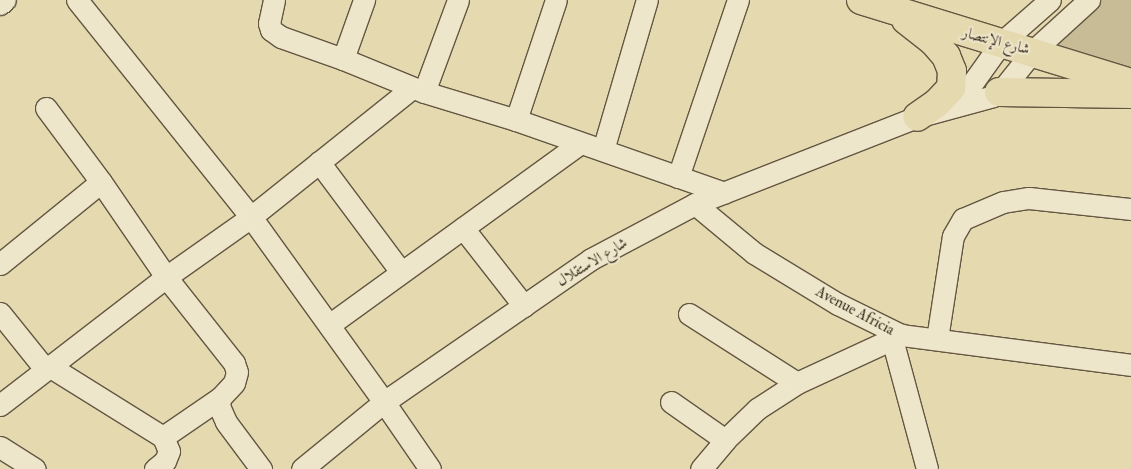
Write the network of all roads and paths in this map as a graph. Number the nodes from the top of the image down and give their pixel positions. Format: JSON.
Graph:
{"nodes":[{"id":1,"x":5,"y":0,"type":"edge"},
{"id":2,"x":77,"y":0,"type":"edge"},
{"id":3,"x":274,"y":0,"type":"edge"},
{"id":4,"x":364,"y":0,"type":"edge"},
{"id":5,"x":458,"y":0,"type":"edge"},
{"id":6,"x":556,"y":0,"type":"edge"},
{"id":7,"x":647,"y":0,"type":"edge"},
{"id":8,"x":738,"y":0,"type":"edge"},
{"id":9,"x":861,"y":0,"type":"edge"},
{"id":10,"x":1050,"y":0,"type":"edge"},
{"id":11,"x":1089,"y":0,"type":"edge"},
{"id":12,"x":0,"y":4,"type":"edge"},
{"id":13,"x":895,"y":12,"type":"junction"},
{"id":14,"x":1001,"y":43,"type":"junction"},
{"id":15,"x":1032,"y":51,"type":"junction"},
{"id":16,"x":343,"y":59,"type":"junction"},
{"id":17,"x":1131,"y":83,"type":"edge"},
{"id":18,"x":418,"y":90,"type":"junction"},
{"id":19,"x":999,"y":92,"type":"junction"},
{"id":20,"x":1131,"y":94,"type":"edge"},
{"id":21,"x":956,"y":106,"type":"junction"},
{"id":22,"x":46,"y":108,"type":"dead end"},
{"id":23,"x":917,"y":117,"type":"junction"},
{"id":24,"x":516,"y":120,"type":"junction"},
{"id":25,"x":580,"y":143,"type":"junction"},
{"id":26,"x":602,"y":150,"type":"junction"},
{"id":27,"x":319,"y":162,"type":"junction"},
{"id":28,"x":678,"y":177,"type":"junction"},
{"id":29,"x":101,"y":182,"type":"junction"},
{"id":30,"x":724,"y":193,"type":"junction"},
{"id":31,"x":695,"y":204,"type":"junction"},
{"id":32,"x":1131,"y":209,"type":"edge"},
{"id":33,"x":251,"y":217,"type":"junction"},
{"id":34,"x":463,"y":228,"type":"junction"},
{"id":35,"x":0,"y":264,"type":"edge"},
{"id":36,"x":401,"y":272,"type":"junction"},
{"id":37,"x":166,"y":277,"type":"junction"},
{"id":38,"x":524,"y":306,"type":"junction"},
{"id":39,"x":0,"y":313,"type":"edge"},
{"id":40,"x":689,"y":314,"type":"dead end"},
{"id":41,"x":329,"y":325,"type":"junction"},
{"id":42,"x":896,"y":337,"type":"junction"},
{"id":43,"x":937,"y":339,"type":"junction"},
{"id":44,"x":1131,"y":365,"type":"edge"},
{"id":45,"x":47,"y":368,"type":"junction"},
{"id":46,"x":796,"y":383,"type":"junction"},
{"id":47,"x":220,"y":398,"type":"junction"},
{"id":48,"x":384,"y":402,"type":"junction"},
{"id":49,"x":671,"y":402,"type":"dead end"},
{"id":50,"x":0,"y":405,"type":"edge"},
{"id":51,"x":163,"y":436,"type":"junction"},
{"id":52,"x":725,"y":440,"type":"junction"},
{"id":53,"x":0,"y":447,"type":"edge"},
{"id":54,"x":309,"y":467,"type":"edge"},
{"id":55,"x":35,"y":469,"type":"edge"},
{"id":56,"x":155,"y":469,"type":"edge"},
{"id":57,"x":261,"y":469,"type":"edge"},
{"id":58,"x":430,"y":469,"type":"edge"},
{"id":59,"x":701,"y":469,"type":"edge"},
{"id":60,"x":927,"y":469,"type":"edge"}],
"edges":[{"from":1,"to":12,"type":"street"},
{"from":2,"to":33,"type":"street"},
{"from":3,"to":16,"type":"street"},
{"from":4,"to":16,"type":"street"},
{"from":5,"to":18,"type":"street"},
{"from":6,"to":24,"type":"street"},
{"from":7,"to":26,"type":"street"},
{"from":8,"to":28,"type":"street"},
{"from":9,"to":13,"type":"main road","name":"شارع الإنتصار"},
{"from":10,"to":14,"type":"street"},
{"from":11,"to":15,"type":"street"},
{"from":13,"to":14,"type":"main road","name":"شارع الإنتصار"},
{"from":13,"to":23,"type":"main road"},
{"from":14,"to":15,"type":"main road","name":"شارع الإنتصار"},
{"from":14,"to":21,"type":"street"},
{"from":15,"to":17,"type":"main road","name":"شارع الإنتصار"},
{"from":15,"to":19,"type":"street"},
{"from":16,"to":18,"type":"street"},
{"from":18,"to":24,"type":"street"},
{"from":18,"to":27,"type":"street"},
{"from":19,"to":20,"type":"main road"},
{"from":19,"to":21,"type":"street","name":"شارع الاستقلال"},
{"from":21,"to":23,"type":"street","name":"شارع الاستقلال"},
{"from":22,"to":29,"type":"street"},
{"from":23,"to":30,"type":"street","name":"شارع الاستقلال"},
{"from":24,"to":25,"type":"street"},
{"from":25,"to":26,"type":"street"},
{"from":25,"to":34,"type":"street"},
{"from":26,"to":28,"type":"street"},
{"from":27,"to":33,"type":"street"},
{"from":27,"to":36,"type":"street"},
{"from":28,"to":30,"type":"street"},
{"from":29,"to":35,"type":"street"},
{"from":29,"to":37,"type":"street"},
{"from":30,"to":31,"type":"street","name":"شارع الاستقلال"},
{"from":31,"to":38,"type":"street","name":"شارع الاستقلال"},
{"from":31,"to":42,"type":"street","name":"Avenue Africia"},
{"from":32,"to":43,"type":"street"},
{"from":33,"to":37,"type":"street"},
{"from":33,"to":41,"type":"street"},
{"from":34,"to":36,"type":"street"},
{"from":34,"to":38,"type":"street"},
{"from":36,"to":41,"type":"street"},
{"from":37,"to":45,"type":"street"},
{"from":37,"to":47,"type":"street"},
{"from":38,"to":48,"type":"street","name":"شارع الاستقلال"},
{"from":39,"to":45,"type":"street"},
{"from":40,"to":46,"type":"street"},
{"from":41,"to":48,"type":"street"},
{"from":42,"to":43,"type":"street","name":"Avenue Africia"},
{"from":42,"to":46,"type":"street"},
{"from":42,"to":60,"type":"street"},
{"from":43,"to":44,"type":"street","name":"Avenue Africia"},
{"from":45,"to":50,"type":"street"},
{"from":45,"to":51,"type":"street"},
{"from":46,"to":52,"type":"street"},
{"from":47,"to":51,"type":"street"},
{"from":47,"to":57,"type":"street"},
{"from":48,"to":54,"type":"street","name":"شارع الاستقلال"},
{"from":48,"to":58,"type":"street"},
{"from":49,"to":52,"type":"street"},
{"from":51,"to":56,"type":"street"},
{"from":52,"to":59,"type":"street"},
{"from":53,"to":55,"type":"street"}]}
